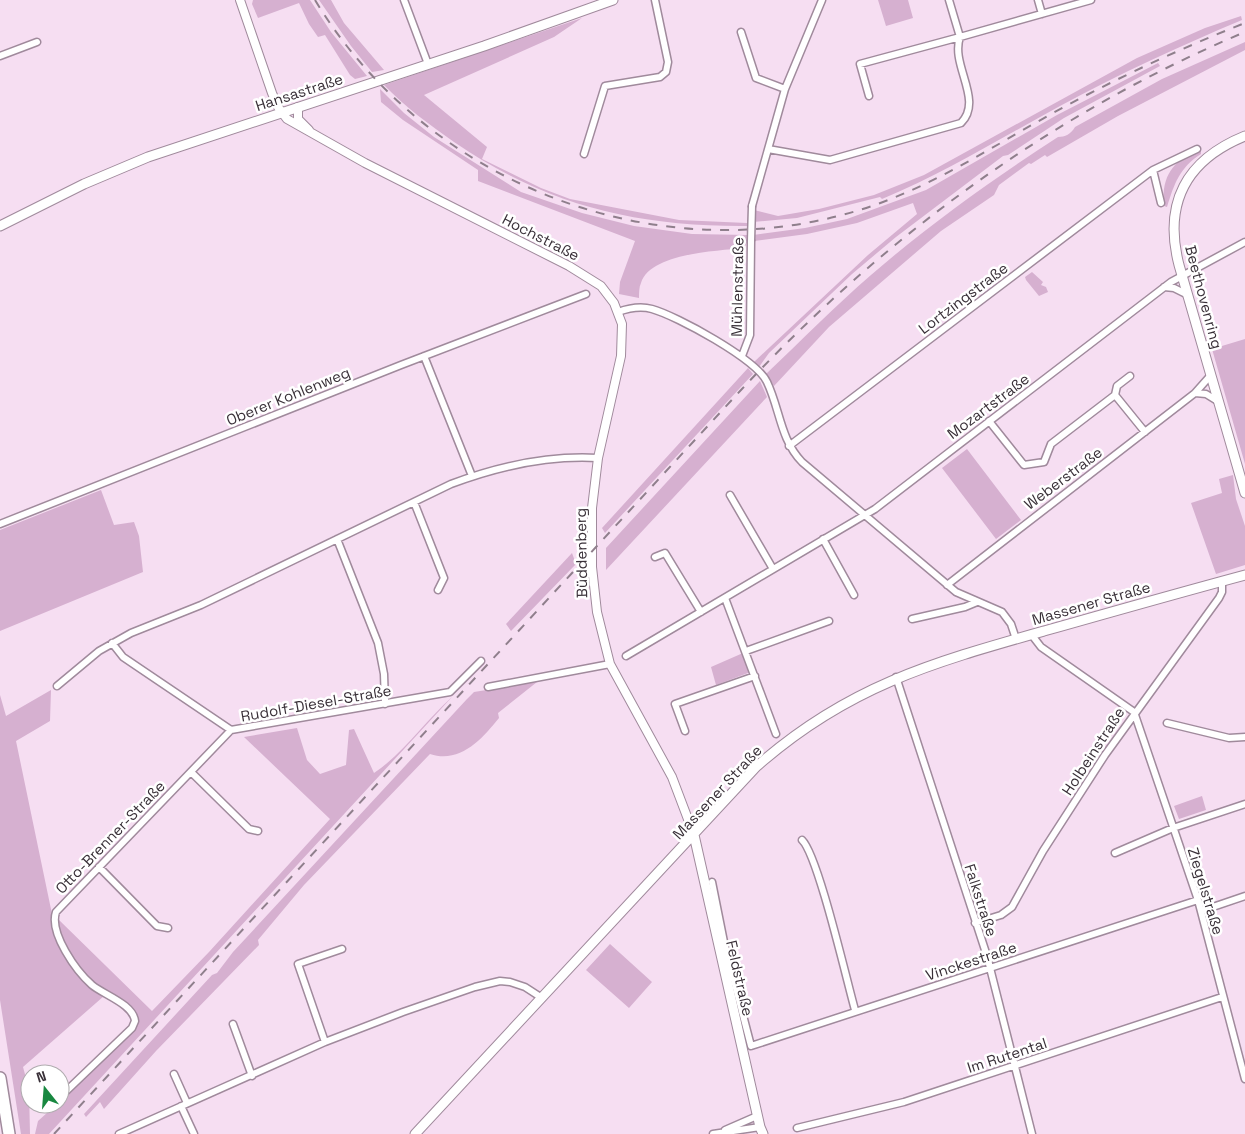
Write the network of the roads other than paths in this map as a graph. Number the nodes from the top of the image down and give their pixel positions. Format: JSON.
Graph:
{"nodes":[{"id":1,"x":240,"y":0,"type":"edge"},
{"id":2,"x":404,"y":0,"type":"edge"},
{"id":3,"x":613,"y":0,"type":"edge"},
{"id":4,"x":655,"y":0,"type":"edge"},
{"id":5,"x":822,"y":0,"type":"edge"},
{"id":6,"x":948,"y":0,"type":"edge"},
{"id":7,"x":1038,"y":0,"type":"edge"},
{"id":8,"x":1091,"y":0,"type":"edge"},
{"id":9,"x":1042,"y":14,"type":"junction"},
{"id":10,"x":741,"y":32,"type":"dead end"},
{"id":11,"x":960,"y":37,"type":"junction"},
{"id":12,"x":37,"y":42,"type":"dead end"},
{"id":13,"x":0,"y":56,"type":"edge"},
{"id":14,"x":428,"y":64,"type":"junction"},
{"id":15,"x":786,"y":89,"type":"junction"},
{"id":16,"x":868,"y":96,"type":"dead end"},
{"id":17,"x":298,"y":107,"type":"junction"},
{"id":18,"x":281,"y":112,"type":"junction"},
{"id":19,"x":1245,"y":136,"type":"edge"},
{"id":20,"x":318,"y":138,"type":"junction"},
{"id":21,"x":768,"y":149,"type":"junction"},
{"id":22,"x":1197,"y":149,"type":"dead end"},
{"id":23,"x":584,"y":154,"type":"dead end"},
{"id":24,"x":1153,"y":170,"type":"junction"},
{"id":25,"x":1161,"y":203,"type":"dead end"},
{"id":26,"x":0,"y":226,"type":"edge"},
{"id":27,"x":1245,"y":242,"type":"edge"},
{"id":28,"x":1181,"y":275,"type":"junction"},
{"id":29,"x":1164,"y":287,"type":"junction"},
{"id":30,"x":586,"y":294,"type":"dead end"},
{"id":31,"x":1188,"y":295,"type":"junction"},
{"id":32,"x":618,"y":312,"type":"junction"},
{"id":33,"x":424,"y":356,"type":"junction"},
{"id":34,"x":742,"y":356,"type":"junction"},
{"id":35,"x":1211,"y":375,"type":"junction"},
{"id":36,"x":1130,"y":376,"type":"dead end"},
{"id":37,"x":1195,"y":393,"type":"junction"},
{"id":38,"x":1116,"y":395,"type":"junction"},
{"id":39,"x":1219,"y":402,"type":"junction"},
{"id":40,"x":989,"y":421,"type":"junction"},
{"id":41,"x":1145,"y":432,"type":"junction"},
{"id":42,"x":789,"y":446,"type":"junction"},
{"id":43,"x":598,"y":458,"type":"junction"},
{"id":44,"x":472,"y":476,"type":"junction"},
{"id":45,"x":1245,"y":493,"type":"edge"},
{"id":46,"x":730,"y":495,"type":"dead end"},
{"id":47,"x":414,"y":502,"type":"junction"},
{"id":48,"x":866,"y":514,"type":"junction"},
{"id":49,"x":0,"y":524,"type":"edge"},
{"id":50,"x":338,"y":539,"type":"junction"},
{"id":51,"x":823,"y":539,"type":"junction"},
{"id":52,"x":655,"y":557,"type":"dead end"},
{"id":53,"x":773,"y":569,"type":"junction"},
{"id":54,"x":1245,"y":575,"type":"edge"},
{"id":55,"x":1222,"y":581,"type":"junction"},
{"id":56,"x":947,"y":585,"type":"junction"},
{"id":57,"x":438,"y":590,"type":"dead end"},
{"id":58,"x":854,"y":595,"type":"dead end"},
{"id":59,"x":725,"y":598,"type":"junction"},
{"id":60,"x":977,"y":602,"type":"junction"},
{"id":61,"x":701,"y":612,"type":"junction"},
{"id":62,"x":912,"y":619,"type":"dead end"},
{"id":63,"x":829,"y":621,"type":"dead end"},
{"id":64,"x":1031,"y":634,"type":"junction"},
{"id":65,"x":1016,"y":639,"type":"junction"},
{"id":66,"x":112,"y":643,"type":"junction"},
{"id":67,"x":746,"y":651,"type":"junction"},
{"id":68,"x":626,"y":656,"type":"dead end"},
{"id":69,"x":481,"y":661,"type":"dead end"},
{"id":70,"x":610,"y":664,"type":"junction"},
{"id":71,"x":755,"y":676,"type":"junction"},
{"id":72,"x":896,"y":678,"type":"junction"},
{"id":73,"x":57,"y":686,"type":"dead end"},
{"id":74,"x":488,"y":686,"type":"dead end"},
{"id":75,"x":385,"y":704,"type":"junction"},
{"id":76,"x":1134,"y":712,"type":"junction"},
{"id":77,"x":1167,"y":723,"type":"dead end"},
{"id":78,"x":231,"y":730,"type":"junction"},
{"id":79,"x":685,"y":730,"type":"dead end"},
{"id":80,"x":776,"y":734,"type":"dead end"},
{"id":81,"x":1245,"y":737,"type":"edge"},
{"id":82,"x":191,"y":772,"type":"junction"},
{"id":83,"x":1245,"y":804,"type":"edge"},
{"id":84,"x":1173,"y":828,"type":"junction"},
{"id":85,"x":258,"y":831,"type":"dead end"},
{"id":86,"x":694,"y":835,"type":"junction"},
{"id":87,"x":802,"y":840,"type":"dead end"},
{"id":88,"x":1115,"y":853,"type":"dead end"},
{"id":89,"x":99,"y":867,"type":"junction"},
{"id":90,"x":712,"y":882,"type":"dead end"},
{"id":91,"x":1245,"y":896,"type":"edge"},
{"id":92,"x":1198,"y":900,"type":"junction"},
{"id":93,"x":1201,"y":911,"type":"junction"},
{"id":94,"x":975,"y":923,"type":"junction"},
{"id":95,"x":168,"y":928,"type":"dead end"},
{"id":96,"x":342,"y":949,"type":"dead end"},
{"id":97,"x":990,"y":968,"type":"junction"},
{"id":98,"x":1222,"y":997,"type":"junction"},
{"id":99,"x":542,"y":998,"type":"junction"},
{"id":100,"x":855,"y":1010,"type":"junction"},
{"id":101,"x":233,"y":1024,"type":"dead end"},
{"id":102,"x":325,"y":1042,"type":"junction"},
{"id":103,"x":751,"y":1046,"type":"joint"},
{"id":104,"x":1014,"y":1066,"type":"junction"},
{"id":105,"x":174,"y":1074,"type":"dead end"},
{"id":106,"x":252,"y":1076,"type":"junction"},
{"id":107,"x":0,"y":1078,"type":"edge"},
{"id":108,"x":1245,"y":1079,"type":"edge"},
{"id":109,"x":70,"y":1087,"type":"edge"},
{"id":110,"x":184,"y":1104,"type":"junction"},
{"id":111,"x":757,"y":1116,"type":"junction"},
{"id":112,"x":797,"y":1128,"type":"dead end"},
{"id":113,"x":760,"y":1132,"type":"edge"},
{"id":114,"x":9,"y":1134,"type":"edge"},
{"id":115,"x":119,"y":1134,"type":"edge"},
{"id":116,"x":194,"y":1134,"type":"edge"},
{"id":117,"x":415,"y":1134,"type":"edge"},
{"id":118,"x":715,"y":1134,"type":"edge"},
{"id":119,"x":1032,"y":1134,"type":"edge"}],
"edges":[{"from":1,"to":18,"type":"street"},
{"from":2,"to":14,"type":"street"},
{"from":3,"to":14,"type":"main road","name":"Hansastraße"},
{"from":4,"to":23,"type":"street"},
{"from":5,"to":15,"type":"street","name":"Mühlenstraße"},
{"from":6,"to":11,"type":"street"},
{"from":7,"to":9,"type":"street"},
{"from":8,"to":9,"type":"street"},
{"from":9,"to":11,"type":"street"},
{"from":10,"to":15,"type":"street"},
{"from":11,"to":16,"type":"street"},
{"from":11,"to":21,"type":"street"},
{"from":12,"to":13,"type":"street"},
{"from":14,"to":17,"type":"main road","name":"Hansastraße"},
{"from":15,"to":21,"type":"street","name":"Mühlenstraße"},
{"from":17,"to":18,"type":"main road","name":"Hansastraße"},
{"from":17,"to":20,"type":"street","name":"Hochstraße"},
{"from":18,"to":20,"type":"street","name":"Hochstraße"},
{"from":18,"to":26,"type":"main road","name":"Hansastraße"},
{"from":19,"to":28,"type":"main road","name":"Beethovenring"},
{"from":20,"to":32,"type":"street","name":"Hochstraße"},
{"from":21,"to":34,"type":"street","name":"Mühlenstraße","bridge":true},
{"from":22,"to":24,"type":"street","name":"Lortzingstraße"},
{"from":24,"to":25,"type":"street"},
{"from":24,"to":42,"type":"street","name":"Lortzingstraße"},
{"from":27,"to":28,"type":"street","name":"Mozartstraße"},
{"from":28,"to":29,"type":"street","name":"Mozartstraße"},
{"from":28,"to":31,"type":"main road","name":"Beethovenring"},
{"from":29,"to":31,"type":"street"},
{"from":29,"to":40,"type":"street","name":"Mozartstraße"},
{"from":30,"to":33,"type":"street","name":"Oberer Kohlenweg"},
{"from":31,"to":35,"type":"main road","name":"Beethovenring"},
{"from":32,"to":34,"type":"street"},
{"from":32,"to":43,"type":"street","name":"Büddenberg"},
{"from":33,"to":44,"type":"street"},
{"from":33,"to":49,"type":"street","name":"Oberer Kohlenweg"},
{"from":34,"to":42,"type":"street","name":"Mühlenstraße"},
{"from":35,"to":37,"type":"street","name":"Weberstraße"},
{"from":35,"to":39,"type":"main road","name":"Beethovenring"},
{"from":36,"to":38,"type":"street"},
{"from":37,"to":39,"type":"street"},
{"from":37,"to":41,"type":"street","name":"Weberstraße"},
{"from":38,"to":40,"type":"street"},
{"from":38,"to":41,"type":"street"},
{"from":39,"to":45,"type":"main road","name":"Beethovenring"},
{"from":40,"to":48,"type":"street","name":"Mozartstraße"},
{"from":41,"to":56,"type":"street","name":"Weberstraße"},
{"from":42,"to":48,"type":"street","name":"Mühlenstraße"},
{"from":43,"to":44,"type":"street"},
{"from":43,"to":70,"type":"street","name":"Büddenberg"},
{"from":44,"to":47,"type":"street"},
{"from":46,"to":53,"type":"street"},
{"from":47,"to":50,"type":"street"},
{"from":47,"to":57,"type":"street"},
{"from":48,"to":51,"type":"street","name":"Mozartstraße"},
{"from":48,"to":56,"type":"street","name":"Mühlenstraße"},
{"from":50,"to":66,"type":"street"},
{"from":50,"to":75,"type":"street"},
{"from":51,"to":53,"type":"street","name":"Mozartstraße"},
{"from":51,"to":58,"type":"street"},
{"from":52,"to":61,"type":"street"},
{"from":53,"to":59,"type":"street","name":"Mozartstraße"},
{"from":54,"to":55,"type":"main road","name":"Massener Straße"},
{"from":55,"to":64,"type":"main road","name":"Massener Straße"},
{"from":55,"to":76,"type":"street","name":"Holbeinstraße"},
{"from":56,"to":60,"type":"street","name":"Mühlenstraße"},
{"from":59,"to":61,"type":"street","name":"Mozartstraße"},
{"from":59,"to":67,"type":"street"},
{"from":60,"to":62,"type":"street"},
{"from":60,"to":65,"type":"street","name":"Mühlenstraße"},
{"from":61,"to":68,"type":"street","name":"Mozartstraße"},
{"from":63,"to":67,"type":"street"},
{"from":64,"to":65,"type":"main road","name":"Massener Straße"},
{"from":64,"to":76,"type":"street"},
{"from":65,"to":72,"type":"main road","name":"Massener Straße"},
{"from":66,"to":73,"type":"street"},
{"from":66,"to":78,"type":"street","name":"Rudolf-Diesel-Straße"},
{"from":67,"to":71,"type":"street"},
{"from":69,"to":75,"type":"street","name":"Rudolf-Diesel-Straße"},
{"from":70,"to":74,"type":"street"},
{"from":70,"to":86,"type":"street","name":"Büddenberg"},
{"from":71,"to":79,"type":"street"},
{"from":71,"to":80,"type":"street"},
{"from":72,"to":86,"type":"main road","name":"Massener Straße"},
{"from":72,"to":94,"type":"street","name":"Falkstraße"},
{"from":75,"to":78,"type":"street","name":"Rudolf-Diesel-Straße"},
{"from":76,"to":84,"type":"street","name":"Ziegelstraße"},
{"from":76,"to":94,"type":"street","name":"Holbeinstraße"},
{"from":77,"to":81,"type":"street"},
{"from":78,"to":82,"type":"street","name":"Otto-Brenner-Straße"},
{"from":82,"to":85,"type":"street"},
{"from":82,"to":89,"type":"street","name":"Otto-Brenner-Straße"},
{"from":83,"to":84,"type":"street"},
{"from":84,"to":88,"type":"street"},
{"from":84,"to":92,"type":"street","name":"Ziegelstraße"},
{"from":86,"to":99,"type":"main road","name":"Massener Straße"},
{"from":86,"to":111,"type":"main road","name":"Feldstraße"},
{"from":87,"to":100,"type":"street"},
{"from":89,"to":95,"type":"street"},
{"from":89,"to":109,"type":"street","name":"Otto-Brenner-Straße"},
{"from":90,"to":103,"type":"street","name":"Feldstraße"},
{"from":91,"to":93,"type":"street"},
{"from":92,"to":93,"type":"street","name":"Ziegelstraße"},
{"from":92,"to":97,"type":"street","name":"Vinckestraße"},
{"from":93,"to":98,"type":"street","name":"Ziegelstraße"},
{"from":94,"to":97,"type":"street","name":"Falkstraße"},
{"from":96,"to":102,"type":"street"},
{"from":97,"to":100,"type":"street","name":"Vinckestraße"},
{"from":97,"to":104,"type":"street","name":"Falkstraße"},
{"from":98,"to":104,"type":"street","name":"Im Rutental"},
{"from":98,"to":108,"type":"street","name":"Ziegelstraße"},
{"from":99,"to":102,"type":"street"},
{"from":99,"to":117,"type":"main road","name":"Massener Straße"},
{"from":100,"to":103,"type":"street","name":"Vinckestraße"},
{"from":101,"to":106,"type":"street"},
{"from":102,"to":106,"type":"street"},
{"from":104,"to":112,"type":"street","name":"Im Rutental"},
{"from":104,"to":119,"type":"street","name":"Falkstraße"},
{"from":105,"to":110,"type":"street"},
{"from":106,"to":110,"type":"street"},
{"from":107,"to":114,"type":"highway"},
{"from":110,"to":115,"type":"street"},
{"from":110,"to":116,"type":"street"},
{"from":111,"to":113,"type":"main road","name":"Feldstraße"},
{"from":111,"to":118,"type":"street"},
{"from":113,"to":118,"type":"street"}]}
